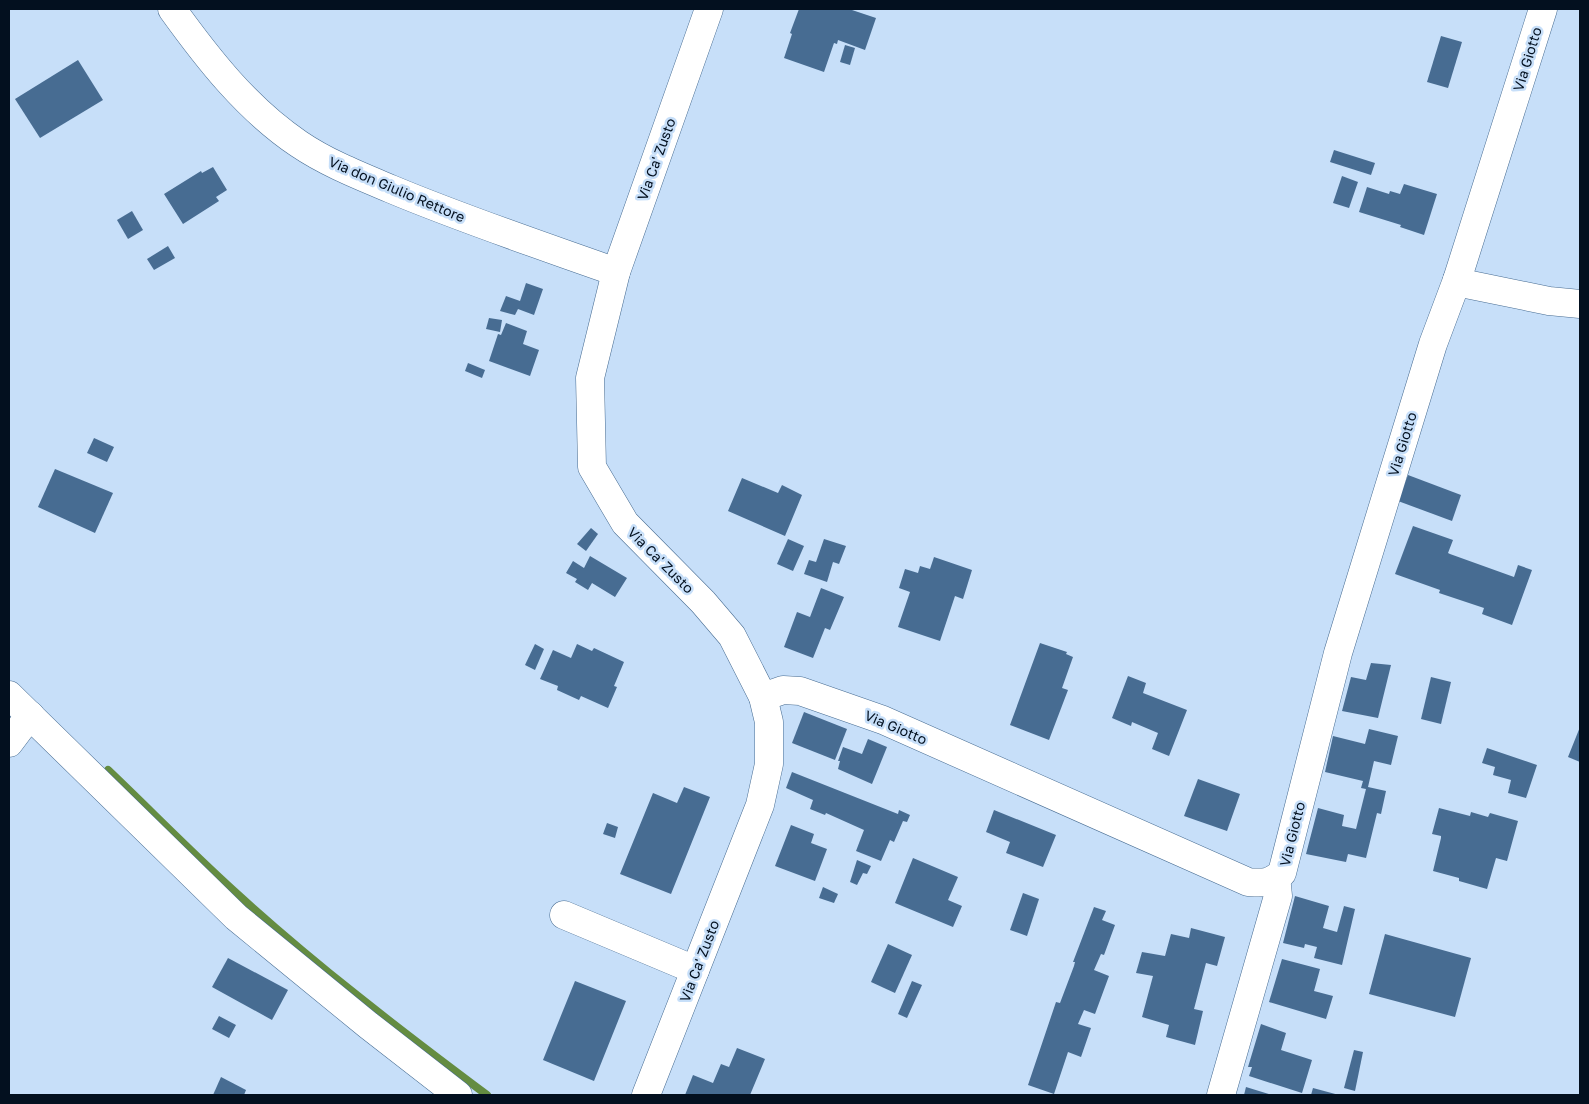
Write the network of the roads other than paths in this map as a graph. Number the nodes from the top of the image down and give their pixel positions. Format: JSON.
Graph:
{"nodes":[{"id":1,"x":172,"y":9,"type":"edge"},
{"id":2,"x":709,"y":9,"type":"edge"},
{"id":3,"x":1543,"y":9,"type":"edge"},
{"id":4,"x":616,"y":272,"type":"junction"},
{"id":5,"x":1457,"y":280,"type":"junction"},
{"id":6,"x":1580,"y":304,"type":"edge"},
{"id":7,"x":9,"y":695,"type":"edge"},
{"id":8,"x":763,"y":696,"type":"junction"},
{"id":9,"x":30,"y":715,"type":"junction"},
{"id":10,"x":9,"y":743,"type":"edge"},
{"id":11,"x":1273,"y":880,"type":"junction"},
{"id":12,"x":564,"y":915,"type":"dead end"},
{"id":13,"x":696,"y":970,"type":"junction"},
{"id":14,"x":458,"y":1095,"type":"edge"},
{"id":15,"x":646,"y":1095,"type":"edge"},
{"id":16,"x":1221,"y":1095,"type":"edge"}],
"edges":[{"from":1,"to":4,"type":"street","name":"Via don Giulio Rettore"},
{"from":2,"to":4,"type":"street","name":"Via Ca' Zusto"},
{"from":3,"to":5,"type":"street","name":"Via Giotto"},
{"from":4,"to":8,"type":"street","name":"Via Ca' Zusto"},
{"from":5,"to":6,"type":"street"},
{"from":5,"to":11,"type":"street","name":"Via Giotto"},
{"from":7,"to":9,"type":"street"},
{"from":8,"to":11,"type":"street","name":"Via Giotto"},
{"from":8,"to":13,"type":"street","name":"Via Ca' Zusto"},
{"from":9,"to":10,"type":"street"},
{"from":9,"to":14,"type":"street"},
{"from":11,"to":16,"type":"street","name":"Via Giotto"},
{"from":12,"to":13,"type":"street"},
{"from":13,"to":15,"type":"street","name":"Via Ca' Zusto"}]}
